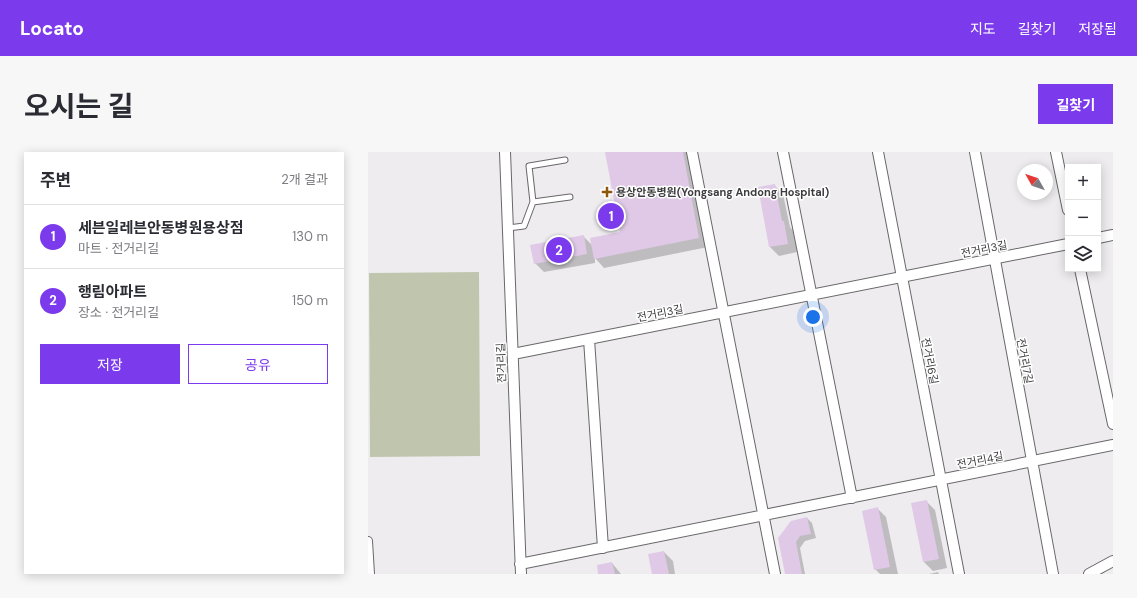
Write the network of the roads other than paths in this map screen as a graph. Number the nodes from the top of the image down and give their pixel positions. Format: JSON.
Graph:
{"nodes":[{"id":1,"x":505,"y":152,"type":"edge"},
{"id":2,"x":692,"y":152,"type":"edge"},
{"id":3,"x":783,"y":152,"type":"edge"},
{"id":4,"x":878,"y":152,"type":"edge"},
{"id":5,"x":974,"y":152,"type":"edge"},
{"id":6,"x":1056,"y":152,"type":"edge"},
{"id":7,"x":565,"y":160,"type":"dead end"},
{"id":8,"x":570,"y":197,"type":"dead end"},
{"id":9,"x":1066,"y":200,"type":"edge"},
{"id":10,"x":532,"y":202,"type":"junction"},
{"id":11,"x":508,"y":228,"type":"junction"},
{"id":12,"x":1113,"y":235,"type":"edge"},
{"id":13,"x":1101,"y":237,"type":"edge"},
{"id":14,"x":1065,"y":245,"type":"edge"},
{"id":15,"x":994,"y":259,"type":"junction"},
{"id":16,"x":1081,"y":272,"type":"edge"},
{"id":17,"x":902,"y":277,"type":"junction"},
{"id":18,"x":811,"y":295,"type":"junction"},
{"id":19,"x":724,"y":312,"type":"junction"},
{"id":20,"x":589,"y":339,"type":"junction"},
{"id":21,"x":513,"y":354,"type":"junction"},
{"id":22,"x":1113,"y":424,"type":"edge"},
{"id":23,"x":1113,"y":445,"type":"edge"},
{"id":24,"x":1032,"y":462,"type":"junction"},
{"id":25,"x":941,"y":480,"type":"junction"},
{"id":26,"x":852,"y":498,"type":"junction"},
{"id":27,"x":764,"y":516,"type":"junction"},
{"id":28,"x":368,"y":541,"type":"edge"},
{"id":29,"x":603,"y":548,"type":"junction"},
{"id":30,"x":1113,"y":561,"type":"edge"},
{"id":31,"x":521,"y":569,"type":"edge"},
{"id":32,"x":370,"y":574,"type":"edge"},
{"id":33,"x":775,"y":574,"type":"edge"},
{"id":34,"x":959,"y":574,"type":"edge"},
{"id":35,"x":1053,"y":574,"type":"edge"},
{"id":36,"x":1089,"y":574,"type":"edge"}],
"edges":[{"from":1,"to":11,"type":"street","name":"전거리길"},
{"from":2,"to":19,"type":"street"},
{"from":3,"to":18,"type":"street"},
{"from":4,"to":17,"type":"street","name":"전거리6길"},
{"from":5,"to":15,"type":"street","name":"전거리7길"},
{"from":6,"to":9,"type":"street"},
{"from":7,"to":10,"type":"lane"},
{"from":8,"to":10,"type":"lane"},
{"from":10,"to":11,"type":"lane"},
{"from":11,"to":21,"type":"street","name":"전거리길"},
{"from":12,"to":13,"type":"street"},
{"from":14,"to":15,"type":"street","name":"전거리3길"},
{"from":15,"to":17,"type":"street","name":"전거리3길"},
{"from":15,"to":24,"type":"street","name":"전거리7길"},
{"from":16,"to":22,"type":"street"},
{"from":17,"to":18,"type":"street","name":"전거리3길"},
{"from":17,"to":25,"type":"street","name":"전거리6길"},
{"from":18,"to":19,"type":"street","name":"전거리3길"},
{"from":18,"to":26,"type":"street"},
{"from":19,"to":20,"type":"street","name":"전거리3길"},
{"from":19,"to":27,"type":"street"},
{"from":20,"to":21,"type":"street","name":"전거리3길"},
{"from":20,"to":29,"type":"street"},
{"from":21,"to":31,"type":"street","name":"전거리길"},
{"from":23,"to":24,"type":"street","name":"전거리4길"},
{"from":24,"to":25,"type":"street","name":"전거리4길"},
{"from":24,"to":35,"type":"street","name":"전거리7길"},
{"from":25,"to":26,"type":"street","name":"전거리4길"},
{"from":25,"to":34,"type":"street","name":"전거리6길"},
{"from":26,"to":27,"type":"street","name":"전거리4길"},
{"from":27,"to":29,"type":"street","name":"전거리4길"},
{"from":27,"to":33,"type":"street"},
{"from":28,"to":32,"type":"street"},
{"from":29,"to":31,"type":"street","name":"전거리4길"},
{"from":30,"to":36,"type":"street"}]}
